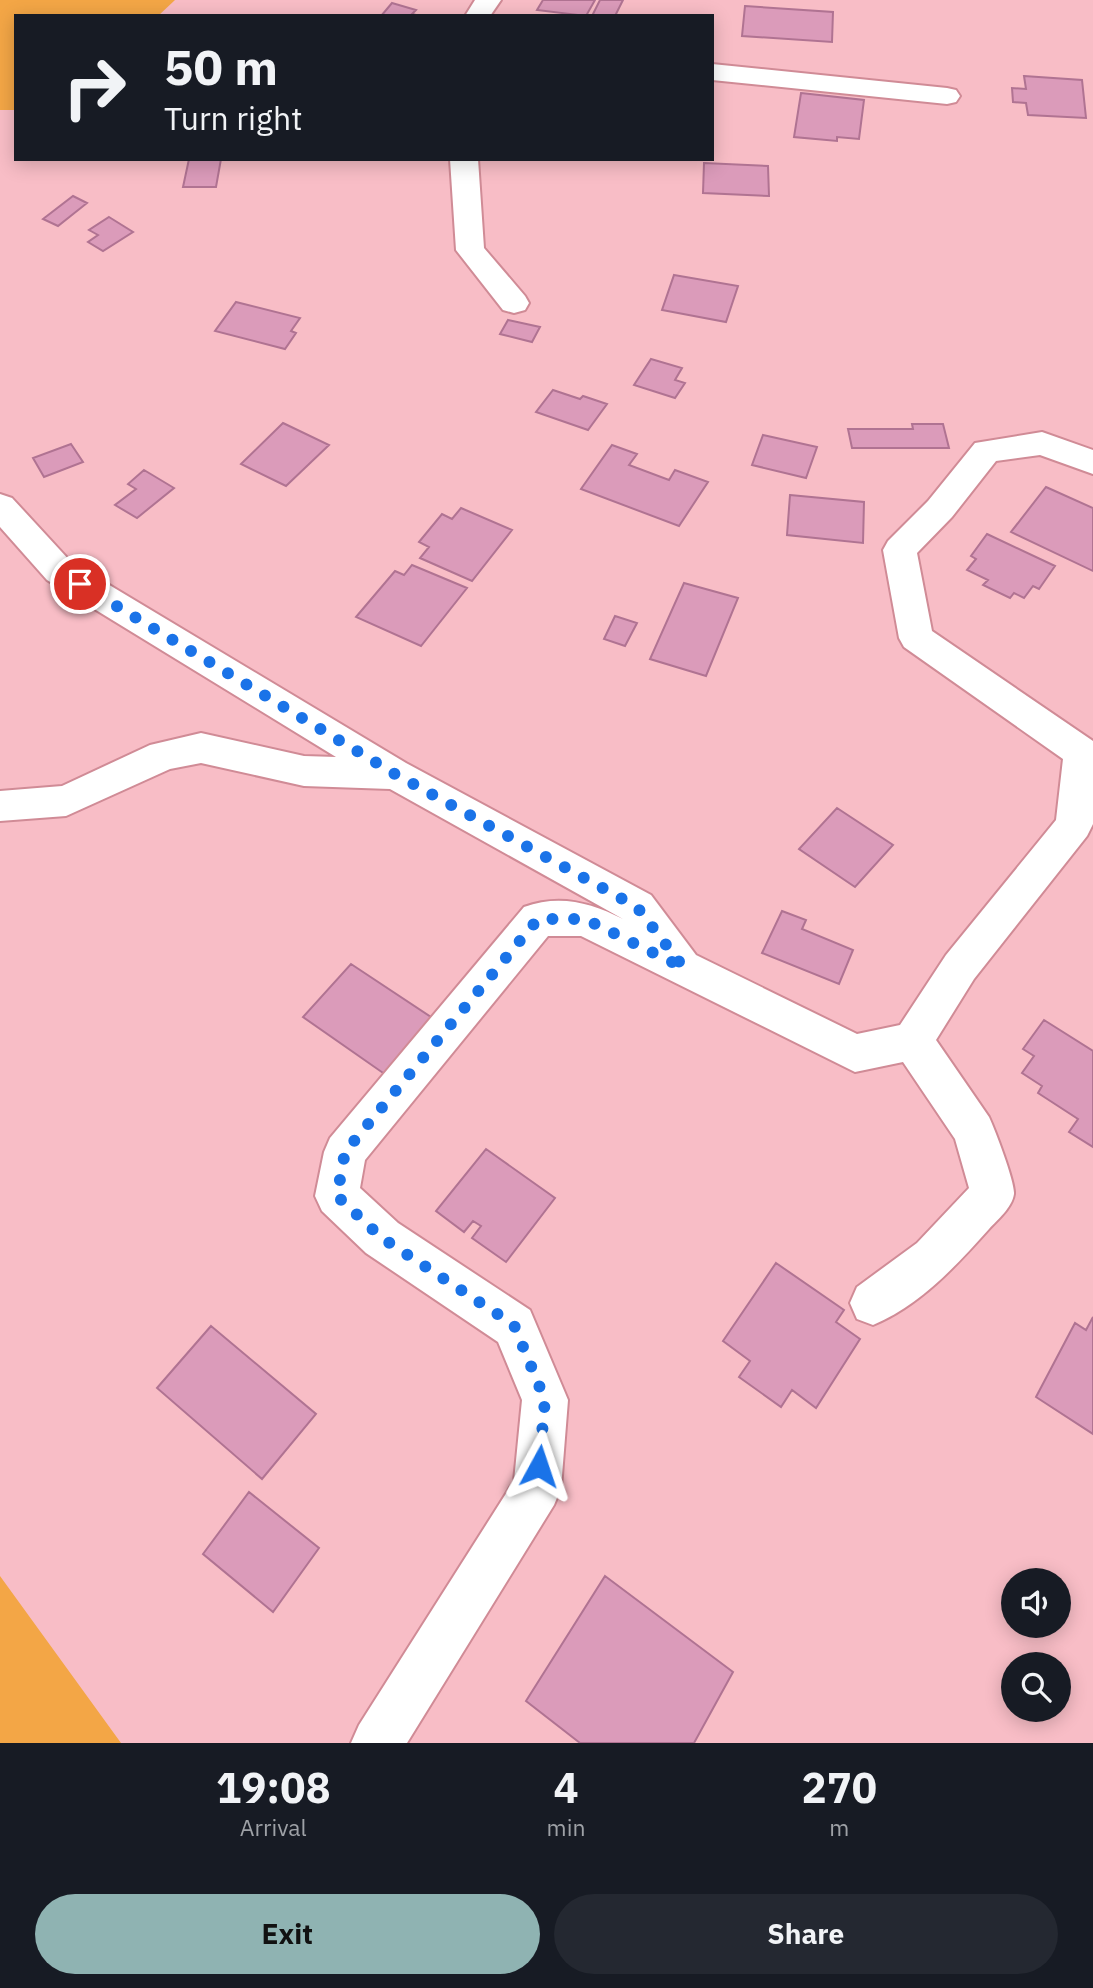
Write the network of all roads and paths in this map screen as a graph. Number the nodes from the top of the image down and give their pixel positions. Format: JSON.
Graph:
{"nodes":[{"id":1,"x":714,"y":72,"type":"edge"},
{"id":2,"x":947,"y":96,"type":"dead end"},
{"id":3,"x":464,"y":161,"type":"edge"},
{"id":4,"x":514,"y":303,"type":"dead end"},
{"id":5,"x":1093,"y":463,"type":"edge"},
{"id":6,"x":0,"y":506,"type":"edge"},
{"id":7,"x":395,"y":774,"type":"junction"},
{"id":8,"x":0,"y":806,"type":"edge"},
{"id":9,"x":684,"y":968,"type":"junction"},
{"id":10,"x":913,"y":1041,"type":"junction"},
{"id":11,"x":873,"y":1303,"type":"dead end"},
{"id":12,"x":377,"y":1743,"type":"edge"}],
"edges":[{"from":1,"to":2,"type":"street"},
{"from":3,"to":4,"type":"street"},
{"from":5,"to":10,"type":"street"},
{"from":6,"to":7,"type":"street"},
{"from":7,"to":8,"type":"street"},
{"from":7,"to":9,"type":"street"},
{"from":9,"to":10,"type":"street"},
{"from":9,"to":12,"type":"street"},
{"from":10,"to":11,"type":"street"}]}
